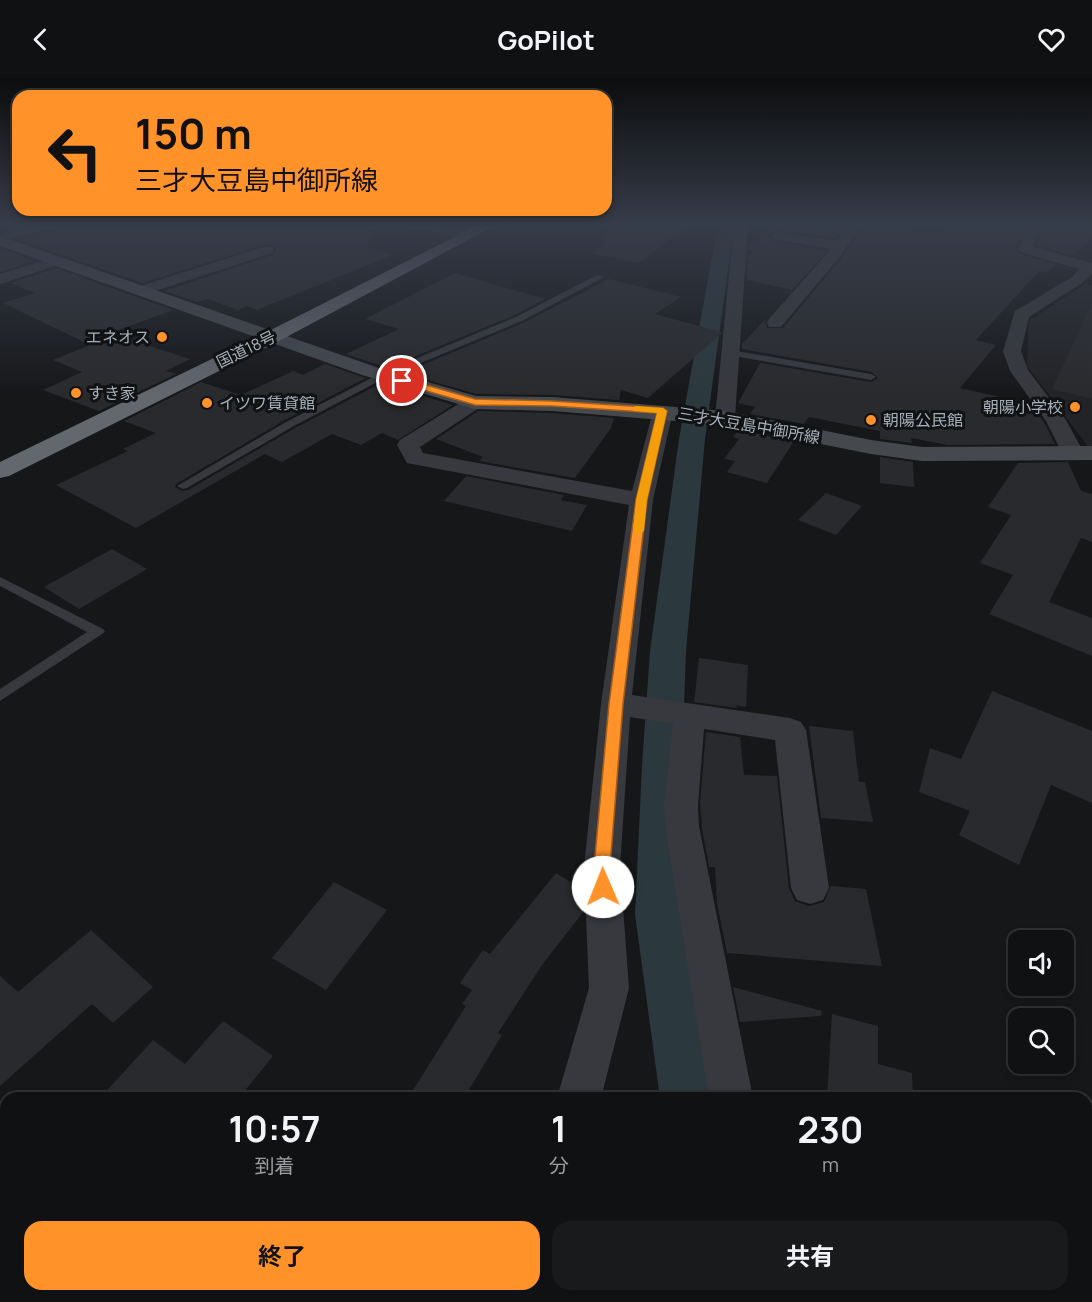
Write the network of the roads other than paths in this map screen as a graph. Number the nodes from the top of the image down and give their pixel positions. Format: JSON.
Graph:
{"nodes":[{"id":1,"x":112,"y":281,"type":"edge"},
{"id":2,"x":170,"y":281,"type":"edge"},
{"id":3,"x":379,"y":281,"type":"edge"},
{"id":4,"x":592,"y":281,"type":"edge"},
{"id":5,"x":736,"y":281,"type":"edge"},
{"id":6,"x":810,"y":281,"type":"edge"},
{"id":7,"x":1084,"y":282,"type":"edge"},
{"id":8,"x":140,"y":291,"type":"junction"},
{"id":9,"x":775,"y":323,"type":"dead end"},
{"id":10,"x":272,"y":337,"type":"junction"},
{"id":11,"x":730,"y":353,"type":"junction"},
{"id":12,"x":384,"y":375,"type":"junction"},
{"id":13,"x":871,"y":377,"type":"dead end"},
{"id":14,"x":475,"y":402,"type":"junction"},
{"id":15,"x":663,"y":411,"type":"junction"},
{"id":16,"x":725,"y":418,"type":"junction"},
{"id":17,"x":1082,"y":453,"type":"edge"},
{"id":18,"x":0,"y":471,"type":"edge"},
{"id":19,"x":183,"y":486,"type":"dead end"},
{"id":20,"x":641,"y":500,"type":"junction"},
{"id":21,"x":0,"y":580,"type":"edge"},
{"id":22,"x":0,"y":696,"type":"edge"},
{"id":23,"x":625,"y":705,"type":"junction"},
{"id":24,"x":687,"y":714,"type":"junction"},
{"id":25,"x":810,"y":888,"type":"dead end"},
{"id":26,"x":581,"y":1092,"type":"edge"},
{"id":27,"x":730,"y":1092,"type":"edge"}],
"edges":[{"from":1,"to":8,"type":"main road","name":"三才大豆島中御所線"},
{"from":2,"to":8,"type":"street"},
{"from":3,"to":10,"type":"highway","name":"国道18号"},
{"from":4,"to":12,"type":"lane"},
{"from":5,"to":11,"type":"street"},
{"from":6,"to":9,"type":"street"},
{"from":7,"to":17,"type":"street"},
{"from":8,"to":10,"type":"main road","name":"三才大豆島中御所線"},
{"from":10,"to":12,"type":"main road","name":"三才大豆島中御所線"},
{"from":10,"to":18,"type":"highway","name":"国道18号"},
{"from":11,"to":13,"type":"lane"},
{"from":11,"to":16,"type":"street"},
{"from":12,"to":14,"type":"main road","name":"三才大豆島中御所線"},
{"from":12,"to":19,"type":"lane"},
{"from":14,"to":15,"type":"main road","name":"三才大豆島中御所線"},
{"from":14,"to":20,"type":"street"},
{"from":15,"to":16,"type":"main road","name":"三才大豆島中御所線"},
{"from":15,"to":20,"type":"street"},
{"from":16,"to":17,"type":"main road","name":"三才大豆島中御所線"},
{"from":20,"to":23,"type":"street"},
{"from":21,"to":22,"type":"lane"},
{"from":23,"to":24,"type":"street"},
{"from":23,"to":26,"type":"street"},
{"from":24,"to":25,"type":"street"},
{"from":24,"to":27,"type":"street"}]}
